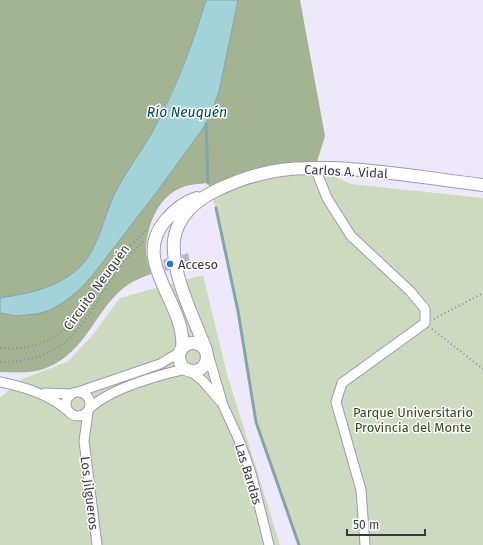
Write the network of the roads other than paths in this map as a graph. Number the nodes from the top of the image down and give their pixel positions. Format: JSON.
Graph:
{"nodes":[{"id":1,"x":315,"y":168,"type":"junction"},
{"id":2,"x":483,"y":185,"type":"edge"},
{"id":3,"x":211,"y":193,"type":"junction"},
{"id":4,"x":181,"y":350,"type":"junction"},
{"id":5,"x":207,"y":352,"type":"junction"},
{"id":6,"x":188,"y":370,"type":"junction"},
{"id":7,"x":0,"y":382,"type":"edge"},
{"id":8,"x":32,"y":391,"type":"junction"},
{"id":9,"x":74,"y":393,"type":"junction"},
{"id":10,"x":223,"y":405,"type":"junction"},
{"id":11,"x":88,"y":410,"type":"junction"},
{"id":12,"x":69,"y":412,"type":"junction"},
{"id":13,"x":84,"y":441,"type":"junction"},
{"id":14,"x":97,"y":545,"type":"edge"},
{"id":15,"x":269,"y":545,"type":"edge"},
{"id":16,"x":365,"y":545,"type":"edge"}],
"edges":[{"from":1,"to":2,"type":"street","name":"Carlos A. Vidal"},
{"from":1,"to":3,"type":"street","name":"Carlos A. Vidal"},
{"from":1,"to":16,"type":"street"},
{"from":3,"to":4,"type":"street"},
{"from":3,"to":5,"type":"street"},
{"from":4,"to":5,"type":"street"},
{"from":4,"to":6,"type":"street"},
{"from":4,"to":9,"type":"street"},
{"from":5,"to":6,"type":"street"},
{"from":5,"to":10,"type":"street","name":"Las Bardas"},
{"from":6,"to":10,"type":"street","name":"Las Bardas"},
{"from":6,"to":11,"type":"street"},
{"from":7,"to":8,"type":"street"},
{"from":8,"to":9,"type":"street"},
{"from":8,"to":12,"type":"street"},
{"from":9,"to":11,"type":"street"},
{"from":9,"to":12,"type":"street"},
{"from":10,"to":15,"type":"street","name":"Las Bardas"},
{"from":11,"to":12,"type":"street"},
{"from":11,"to":13,"type":"street","name":"Los Jilgueros"},
{"from":12,"to":13,"type":"street","name":"Los Jilgueros"},
{"from":13,"to":14,"type":"street","name":"Los Jilgueros"}]}
